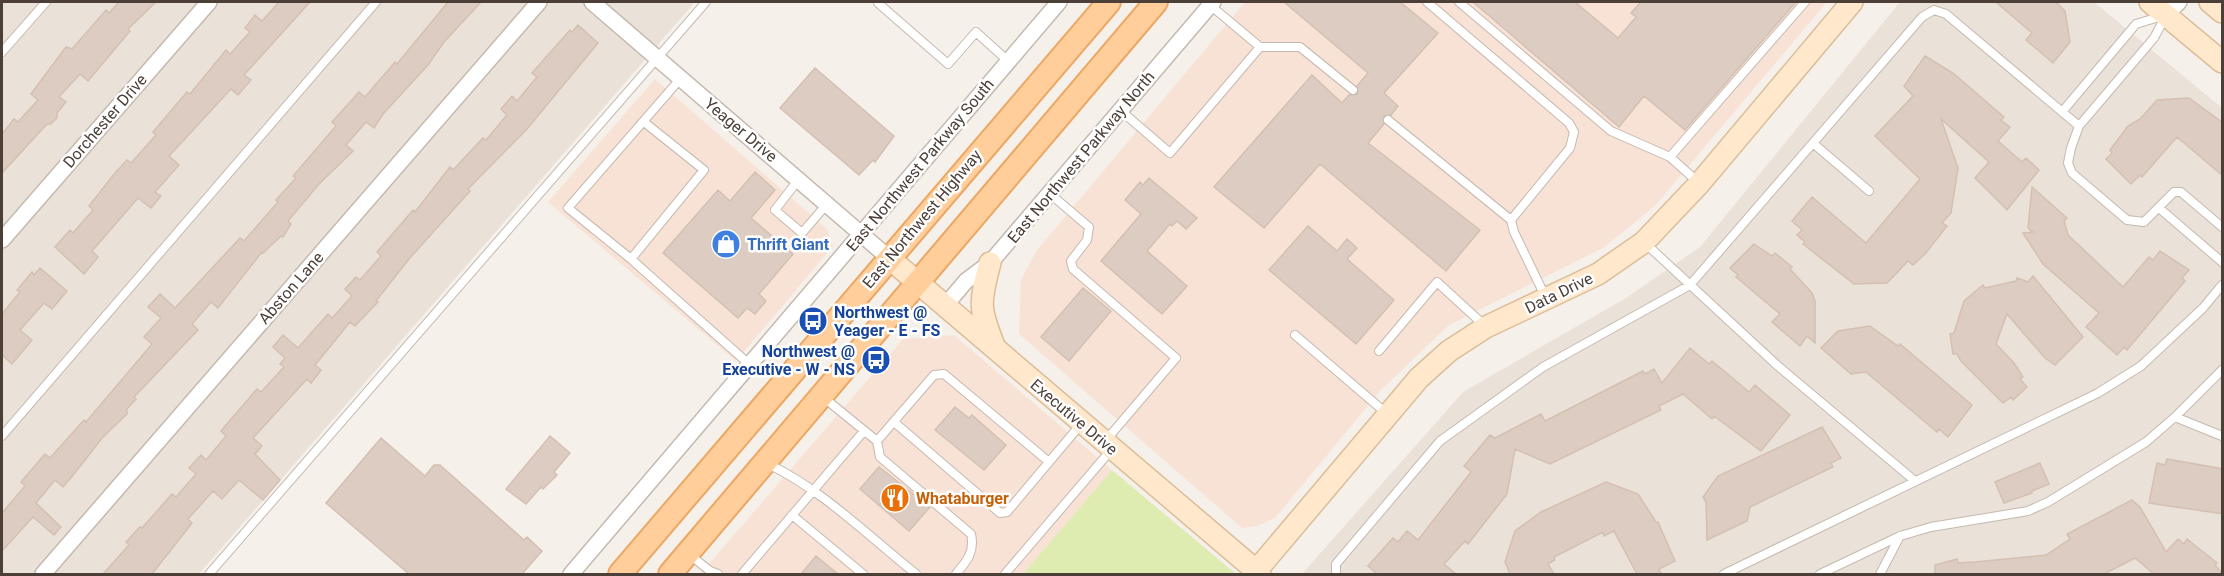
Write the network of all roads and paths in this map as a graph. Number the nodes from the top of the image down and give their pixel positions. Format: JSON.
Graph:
{"nodes":[{"id":1,"x":46,"y":2,"type":"edge"},
{"id":2,"x":209,"y":2,"type":"edge"},
{"id":3,"x":376,"y":2,"type":"edge"},
{"id":4,"x":539,"y":2,"type":"edge"},
{"id":5,"x":592,"y":2,"type":"edge"},
{"id":6,"x":706,"y":2,"type":"edge"},
{"id":7,"x":1059,"y":2,"type":"edge"},
{"id":8,"x":1109,"y":2,"type":"edge"},
{"id":9,"x":1156,"y":2,"type":"edge"},
{"id":10,"x":1427,"y":2,"type":"edge"},
{"id":11,"x":1459,"y":2,"type":"edge"},
{"id":12,"x":1805,"y":2,"type":"edge"},
{"id":13,"x":1852,"y":2,"type":"edge"},
{"id":14,"x":2210,"y":2,"type":"edge"},
{"id":15,"x":878,"y":3,"type":"edge"},
{"id":16,"x":1212,"y":3,"type":"edge"},
{"id":17,"x":2165,"y":6,"type":"edge"},
{"id":18,"x":2223,"y":12,"type":"edge"},
{"id":19,"x":1260,"y":47,"type":"junction"},
{"id":20,"x":2,"y":52,"type":"edge"},
{"id":21,"x":657,"y":58,"type":"junction"},
{"id":22,"x":1008,"y":61,"type":"junction"},
{"id":23,"x":2223,"y":62,"type":"edge"},
{"id":24,"x":681,"y":78,"type":"junction"},
{"id":25,"x":1353,"y":90,"type":"dead end"},
{"id":26,"x":1120,"y":110,"type":"junction"},
{"id":27,"x":2062,"y":112,"type":"junction"},
{"id":28,"x":1388,"y":120,"type":"dead end"},
{"id":29,"x":644,"y":122,"type":"junction"},
{"id":30,"x":2079,"y":126,"type":"junction"},
{"id":31,"x":1814,"y":144,"type":"junction"},
{"id":32,"x":1670,"y":157,"type":"junction"},
{"id":33,"x":799,"y":179,"type":"junction"},
{"id":34,"x":1699,"y":184,"type":"junction"},
{"id":35,"x":1869,"y":191,"type":"dead end"},
{"id":36,"x":1049,"y":193,"type":"junction"},
{"id":37,"x":827,"y":204,"type":"junction"},
{"id":38,"x":2159,"y":208,"type":"junction"},
{"id":39,"x":1511,"y":220,"type":"junction"},
{"id":40,"x":2223,"y":227,"type":"edge"},
{"id":41,"x":862,"y":234,"type":"junction"},
{"id":42,"x":2,"y":240,"type":"edge"},
{"id":43,"x":1644,"y":242,"type":"junction"},
{"id":44,"x":889,"y":258,"type":"junction"},
{"id":45,"x":631,"y":259,"type":"junction"},
{"id":46,"x":2223,"y":262,"type":"edge"},
{"id":47,"x":990,"y":263,"type":"junction"},
{"id":48,"x":918,"y":284,"type":"junction"},
{"id":49,"x":1690,"y":285,"type":"junction"},
{"id":50,"x":2223,"y":285,"type":"edge"},
{"id":51,"x":1547,"y":299,"type":"junction"},
{"id":52,"x":944,"y":307,"type":"junction"},
{"id":53,"x":1486,"y":327,"type":"junction"},
{"id":54,"x":1295,"y":335,"type":"dead end"},
{"id":55,"x":997,"y":351,"type":"junction"},
{"id":56,"x":1379,"y":351,"type":"dead end"},
{"id":57,"x":750,"y":364,"type":"junction"},
{"id":58,"x":2223,"y":370,"type":"edge"},
{"id":59,"x":822,"y":396,"type":"junction"},
{"id":60,"x":1387,"y":414,"type":"junction"},
{"id":61,"x":2175,"y":417,"type":"junction"},
{"id":62,"x":894,"y":422,"type":"junction"},
{"id":63,"x":1082,"y":423,"type":"junction"},
{"id":64,"x":864,"y":431,"type":"junction"},
{"id":65,"x":2,"y":436,"type":"edge"},
{"id":66,"x":2223,"y":436,"type":"edge"},
{"id":67,"x":877,"y":441,"type":"junction"},
{"id":68,"x":1108,"y":445,"type":"junction"},
{"id":69,"x":1049,"y":462,"type":"junction"},
{"id":70,"x":765,"y":463,"type":"junction"},
{"id":71,"x":1915,"y":481,"type":"junction"},
{"id":72,"x":813,"y":490,"type":"junction"},
{"id":73,"x":792,"y":515,"type":"junction"},
{"id":74,"x":1900,"y":536,"type":"junction"},
{"id":75,"x":688,"y":554,"type":"junction"},
{"id":76,"x":1258,"y":573,"type":"edge"},
{"id":77,"x":43,"y":574,"type":"edge"},
{"id":78,"x":209,"y":574,"type":"edge"},
{"id":79,"x":571,"y":574,"type":"edge"},
{"id":80,"x":620,"y":574,"type":"edge"},
{"id":81,"x":670,"y":574,"type":"edge"},
{"id":82,"x":718,"y":574,"type":"edge"},
{"id":83,"x":742,"y":574,"type":"edge"},
{"id":84,"x":862,"y":574,"type":"edge"},
{"id":85,"x":916,"y":574,"type":"edge"},
{"id":86,"x":956,"y":574,"type":"edge"},
{"id":87,"x":1005,"y":574,"type":"edge"},
{"id":88,"x":1336,"y":574,"type":"edge"},
{"id":89,"x":1724,"y":574,"type":"edge"},
{"id":90,"x":1820,"y":574,"type":"edge"},
{"id":91,"x":1880,"y":574,"type":"edge"}],
"edges":[{"from":1,"to":20,"type":"lane"},
{"from":2,"to":42,"type":"street","name":"Dorchester Drive"},
{"from":3,"to":65,"type":"lane"},
{"from":4,"to":77,"type":"street","name":"Abston Lane"},
{"from":5,"to":21,"type":"street","name":"Yeager Drive"},
{"from":6,"to":21,"type":"lane"},
{"from":7,"to":22,"type":"street","name":"East Northwest Parkway South"},
{"from":8,"to":44,"type":"main road","name":"East Northwest Highway"},
{"from":9,"to":48,"type":"main road"},
{"from":10,"to":39,"type":"lane"},
{"from":11,"to":32,"type":"lane"},
{"from":12,"to":32,"type":"lane"},
{"from":13,"to":34,"type":"street","name":"Data Drive"},
{"from":14,"to":18,"type":"street"},
{"from":15,"to":22,"type":"lane"},
{"from":16,"to":19,"type":"lane"},
{"from":16,"to":26,"type":"street","name":"East Northwest Parkway North"},
{"from":17,"to":23,"type":"street"},
{"from":17,"to":27,"type":"lane"},
{"from":17,"to":30,"type":"lane"},
{"from":19,"to":25,"type":"lane"},
{"from":19,"to":26,"type":"lane"},
{"from":21,"to":24,"type":"street","name":"Yeager Drive"},
{"from":21,"to":78,"type":"lane"},
{"from":22,"to":41,"type":"street","name":"East Northwest Parkway South"},
{"from":24,"to":29,"type":"lane"},
{"from":24,"to":33,"type":"street","name":"Yeager Drive"},
{"from":26,"to":36,"type":"street","name":"East Northwest Parkway North"},
{"from":27,"to":30,"type":"lane"},
{"from":27,"to":31,"type":"lane"},
{"from":28,"to":39,"type":"lane"},
{"from":29,"to":45,"type":"lane"},
{"from":29,"to":45,"type":"lane"},
{"from":30,"to":38,"type":"lane"},
{"from":31,"to":35,"type":"lane"},
{"from":31,"to":49,"type":"lane"},
{"from":32,"to":34,"type":"lane"},
{"from":33,"to":37,"type":"street","name":"Yeager Drive"},
{"from":33,"to":37,"type":"lane"},
{"from":34,"to":43,"type":"street","name":"Data Drive"},
{"from":36,"to":47,"type":"street","name":"East Northwest Parkway North"},
{"from":36,"to":68,"type":"lane"},
{"from":37,"to":41,"type":"street","name":"Yeager Drive"},
{"from":38,"to":40,"type":"lane"},
{"from":38,"to":46,"type":"lane"},
{"from":39,"to":51,"type":"lane"},
{"from":41,"to":44,"type":"street","name":"Yeager Drive"},
{"from":41,"to":57,"type":"street","name":"East Northwest Parkway South"},
{"from":43,"to":49,"type":"lane"},
{"from":43,"to":51,"type":"street","name":"Data Drive"},
{"from":44,"to":48,"type":"street","name":"Executive Drive"},
{"from":44,"to":80,"type":"main road","name":"East Northwest Highway"},
{"from":45,"to":57,"type":"lane"},
{"from":47,"to":52,"type":"street","name":"East Northwest Parkway North"},
{"from":47,"to":55,"type":"street"},
{"from":48,"to":52,"type":"street","name":"Executive Drive"},
{"from":48,"to":59,"type":"main road"},
{"from":49,"to":71,"type":"lane"},
{"from":49,"to":88,"type":"lane"},
{"from":50,"to":71,"type":"lane"},
{"from":51,"to":53,"type":"street","name":"Data Drive"},
{"from":52,"to":55,"type":"street","name":"Executive Drive"},
{"from":53,"to":56,"type":"lane"},
{"from":53,"to":60,"type":"street","name":"Data Drive"},
{"from":54,"to":60,"type":"lane"},
{"from":55,"to":63,"type":"street","name":"Executive Drive"},
{"from":57,"to":79,"type":"street","name":"East Northwest Parkway South"},
{"from":58,"to":61,"type":"lane"},
{"from":59,"to":64,"type":"lane"},
{"from":59,"to":70,"type":"main road"},
{"from":60,"to":76,"type":"street","name":"Data Drive"},
{"from":61,"to":66,"type":"lane"},
{"from":61,"to":74,"type":"lane"},
{"from":62,"to":67,"type":"lane"},
{"from":62,"to":69,"type":"lane"},
{"from":62,"to":69,"type":"lane"},
{"from":63,"to":68,"type":"street","name":"Executive Drive"},
{"from":63,"to":69,"type":"lane"},
{"from":64,"to":67,"type":"lane"},
{"from":64,"to":72,"type":"lane"},
{"from":67,"to":86,"type":"lane"},
{"from":68,"to":76,"type":"street","name":"Executive Drive"},
{"from":68,"to":87,"type":"lane"},
{"from":70,"to":72,"type":"lane"},
{"from":70,"to":75,"type":"main road"},
{"from":71,"to":89,"type":"lane"},
{"from":72,"to":73,"type":"lane"},
{"from":72,"to":85,"type":"lane"},
{"from":73,"to":83,"type":"lane"},
{"from":73,"to":84,"type":"lane"},
{"from":74,"to":90,"type":"lane"},
{"from":74,"to":91,"type":"lane"},
{"from":75,"to":81,"type":"main road"},
{"from":75,"to":82,"type":"lane"}]}
